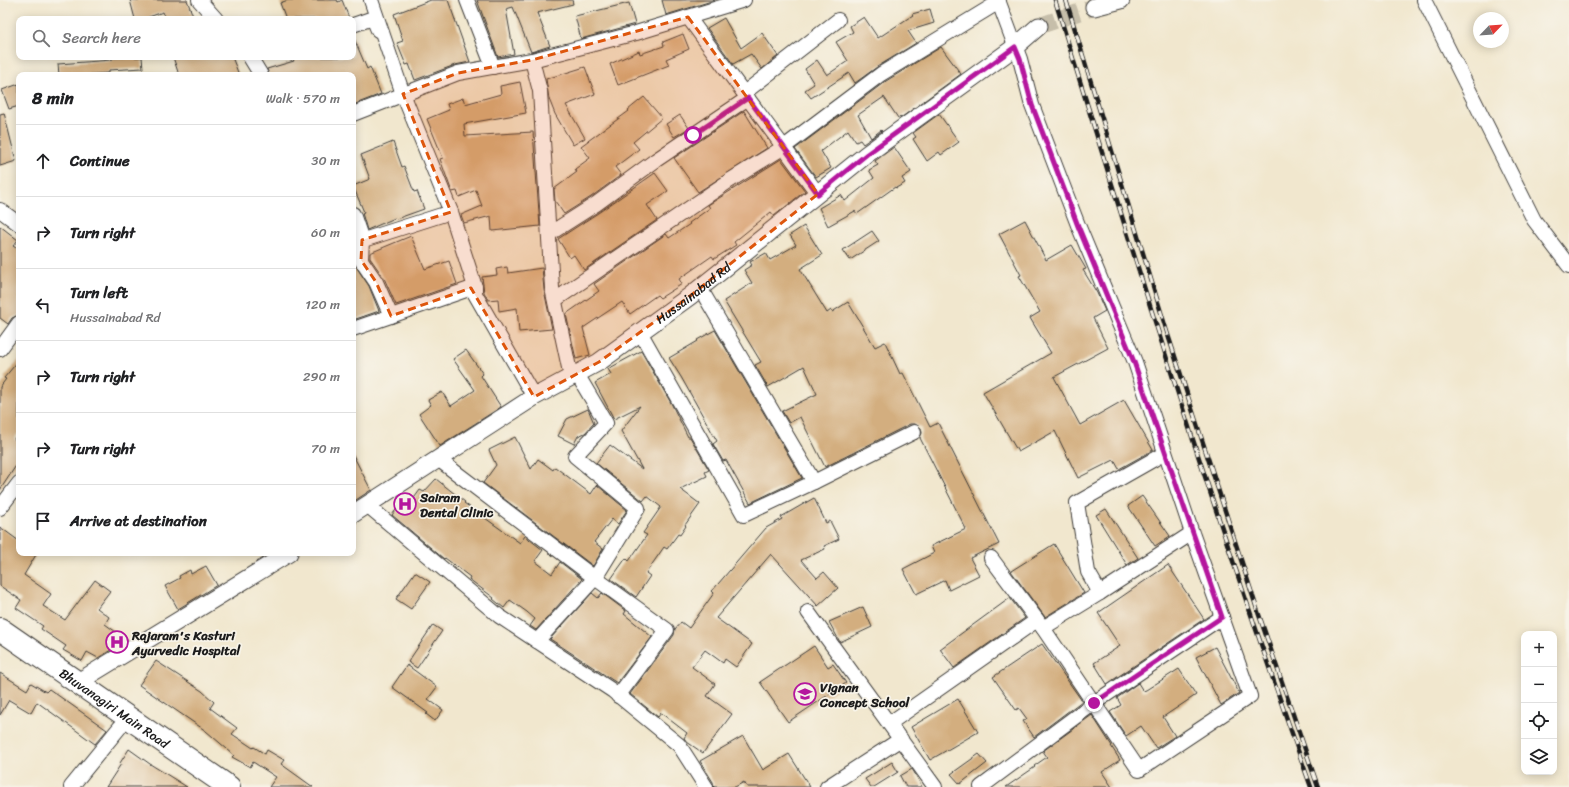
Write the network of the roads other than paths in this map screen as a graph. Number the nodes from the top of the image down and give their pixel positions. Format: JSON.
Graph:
{"nodes":[{"id":1,"x":199,"y":0,"type":"edge"},
{"id":2,"x":371,"y":0,"type":"edge"},
{"id":3,"x":466,"y":0,"type":"edge"},
{"id":4,"x":744,"y":0,"type":"edge"},
{"id":5,"x":1121,"y":0,"type":"edge"},
{"id":6,"x":1424,"y":0,"type":"edge"},
{"id":7,"x":998,"y":1,"type":"edge"},
{"id":8,"x":1094,"y":6,"type":"tunnel mouth"},
{"id":9,"x":213,"y":16,"type":"edge"},
{"id":10,"x":688,"y":17,"type":"junction"},
{"id":11,"x":838,"y":20,"type":"dead end"},
{"id":12,"x":356,"y":24,"type":"edge"},
{"id":13,"x":1039,"y":26,"type":"tunnel mouth"},
{"id":14,"x":1015,"y":47,"type":"junction"},
{"id":15,"x":257,"y":60,"type":"edge"},
{"id":16,"x":532,"y":60,"type":"junction"},
{"id":17,"x":493,"y":67,"type":"junction"},
{"id":18,"x":260,"y":72,"type":"edge"},
{"id":19,"x":403,"y":94,"type":"junction"},
{"id":20,"x":746,"y":95,"type":"junction"},
{"id":21,"x":356,"y":113,"type":"edge"},
{"id":22,"x":784,"y":147,"type":"junction"},
{"id":23,"x":818,"y":194,"type":"junction"},
{"id":24,"x":0,"y":210,"type":"edge"},
{"id":25,"x":450,"y":212,"type":"junction"},
{"id":26,"x":16,"y":222,"type":"edge"},
{"id":27,"x":356,"y":230,"type":"edge"},
{"id":28,"x":549,"y":234,"type":"junction"},
{"id":29,"x":358,"y":241,"type":"edge"},
{"id":30,"x":1569,"y":266,"type":"edge"},
{"id":31,"x":475,"y":287,"type":"junction"},
{"id":32,"x":700,"y":288,"type":"junction"},
{"id":33,"x":555,"y":300,"type":"junction"},
{"id":34,"x":390,"y":316,"type":"junction"},
{"id":35,"x":16,"y":327,"type":"edge"},
{"id":36,"x":356,"y":328,"type":"edge"},
{"id":37,"x":640,"y":332,"type":"junction"},
{"id":38,"x":0,"y":349,"type":"edge"},
{"id":39,"x":574,"y":376,"type":"junction"},
{"id":40,"x":534,"y":397,"type":"junction"},
{"id":41,"x":914,"y":432,"type":"dead end"},
{"id":42,"x":1165,"y":453,"type":"junction"},
{"id":43,"x":438,"y":459,"type":"junction"},
{"id":44,"x":814,"y":482,"type":"junction"},
{"id":45,"x":16,"y":487,"type":"edge"},
{"id":46,"x":0,"y":508,"type":"edge"},
{"id":47,"x":360,"y":509,"type":"edge"},
{"id":48,"x":1192,"y":533,"type":"junction"},
{"id":49,"x":284,"y":556,"type":"edge"},
{"id":50,"x":991,"y":558,"type":"dead end"},
{"id":51,"x":595,"y":578,"type":"junction"},
{"id":52,"x":1100,"y":593,"type":"junction"},
{"id":53,"x":808,"y":612,"type":"dead end"},
{"id":54,"x":1222,"y":617,"type":"junction"},
{"id":55,"x":1040,"y":624,"type":"junction"},
{"id":56,"x":0,"y":629,"type":"edge"},
{"id":57,"x":537,"y":641,"type":"junction"},
{"id":58,"x":0,"y":645,"type":"edge"},
{"id":59,"x":78,"y":682,"type":"junction"},
{"id":60,"x":618,"y":696,"type":"junction"},
{"id":61,"x":1094,"y":703,"type":"junction"},
{"id":62,"x":890,"y":723,"type":"junction"},
{"id":63,"x":120,"y":727,"type":"junction"},
{"id":64,"x":901,"y":739,"type":"junction"},
{"id":65,"x":71,"y":787,"type":"edge"},
{"id":66,"x":206,"y":787,"type":"edge"},
{"id":67,"x":229,"y":787,"type":"edge"},
{"id":68,"x":706,"y":787,"type":"edge"},
{"id":69,"x":827,"y":787,"type":"edge"},
{"id":70,"x":935,"y":787,"type":"edge"},
{"id":71,"x":981,"y":787,"type":"edge"}],
"edges":[{"from":1,"to":9,"type":"street"},
{"from":2,"to":19,"type":"street"},
{"from":3,"to":17,"type":"street"},
{"from":4,"to":10,"type":"street"},
{"from":5,"to":8,"type":"street"},
{"from":6,"to":30,"type":"street"},
{"from":7,"to":14,"type":"street"},
{"from":7,"to":22,"type":"street"},
{"from":10,"to":16,"type":"street"},
{"from":10,"to":20,"type":"street"},
{"from":11,"to":20,"type":"street"},
{"from":12,"to":19,"type":"street"},
{"from":13,"to":14,"type":"street","name":"Hussainabad Rd"},
{"from":14,"to":23,"type":"street","name":"Hussainabad Rd"},
{"from":14,"to":42,"type":"street"},
{"from":15,"to":18,"type":"street"},
{"from":16,"to":17,"type":"street"},
{"from":16,"to":28,"type":"street"},
{"from":17,"to":19,"type":"street"},
{"from":19,"to":21,"type":"street"},
{"from":19,"to":25,"type":"street"},
{"from":20,"to":22,"type":"street"},
{"from":20,"to":28,"type":"street"},
{"from":22,"to":23,"type":"street"},
{"from":22,"to":33,"type":"street"},
{"from":23,"to":32,"type":"street","name":"Hussainabad Rd"},
{"from":24,"to":26,"type":"street"},
{"from":25,"to":29,"type":"street"},
{"from":25,"to":31,"type":"street"},
{"from":27,"to":29,"type":"street"},
{"from":28,"to":33,"type":"street"},
{"from":29,"to":34,"type":"street"},
{"from":31,"to":34,"type":"street"},
{"from":31,"to":40,"type":"street"},
{"from":32,"to":37,"type":"street","name":"Hussainabad Rd"},
{"from":32,"to":44,"type":"street"},
{"from":33,"to":39,"type":"street"},
{"from":34,"to":36,"type":"street"},
{"from":35,"to":38,"type":"street"},
{"from":37,"to":39,"type":"street","name":"Hussainabad Rd"},
{"from":37,"to":44,"type":"street"},
{"from":39,"to":40,"type":"street","name":"Hussainabad Rd"},
{"from":39,"to":51,"type":"street"},
{"from":40,"to":43,"type":"street","name":"Hussainabad Rd"},
{"from":41,"to":44,"type":"street"},
{"from":42,"to":48,"type":"street"},
{"from":42,"to":52,"type":"street"},
{"from":43,"to":47,"type":"street","name":"Hussainabad Rd"},
{"from":43,"to":51,"type":"street"},
{"from":45,"to":46,"type":"street"},
{"from":47,"to":57,"type":"street"},
{"from":48,"to":52,"type":"street"},
{"from":48,"to":54,"type":"street"},
{"from":49,"to":59,"type":"street"},
{"from":50,"to":55,"type":"street"},
{"from":51,"to":57,"type":"street"},
{"from":51,"to":60,"type":"street"},
{"from":52,"to":55,"type":"street"},
{"from":53,"to":62,"type":"street"},
{"from":54,"to":61,"type":"street"},
{"from":54,"to":61,"type":"street"},
{"from":55,"to":61,"type":"street"},
{"from":55,"to":62,"type":"street"},
{"from":56,"to":59,"type":"main road","name":"Bhuvanagiri Main Road"},
{"from":57,"to":60,"type":"street"},
{"from":58,"to":63,"type":"main road","name":"Bhuvanagiri Main Road"},
{"from":59,"to":67,"type":"main road","name":"Bhuvanagiri Main Road"},
{"from":60,"to":68,"type":"street"},
{"from":61,"to":71,"type":"street"},
{"from":62,"to":64,"type":"street"},
{"from":63,"to":65,"type":"street"},
{"from":63,"to":66,"type":"main road","name":"Bhuvanagiri Main Road"},
{"from":64,"to":69,"type":"street"},
{"from":64,"to":70,"type":"street"}]}
